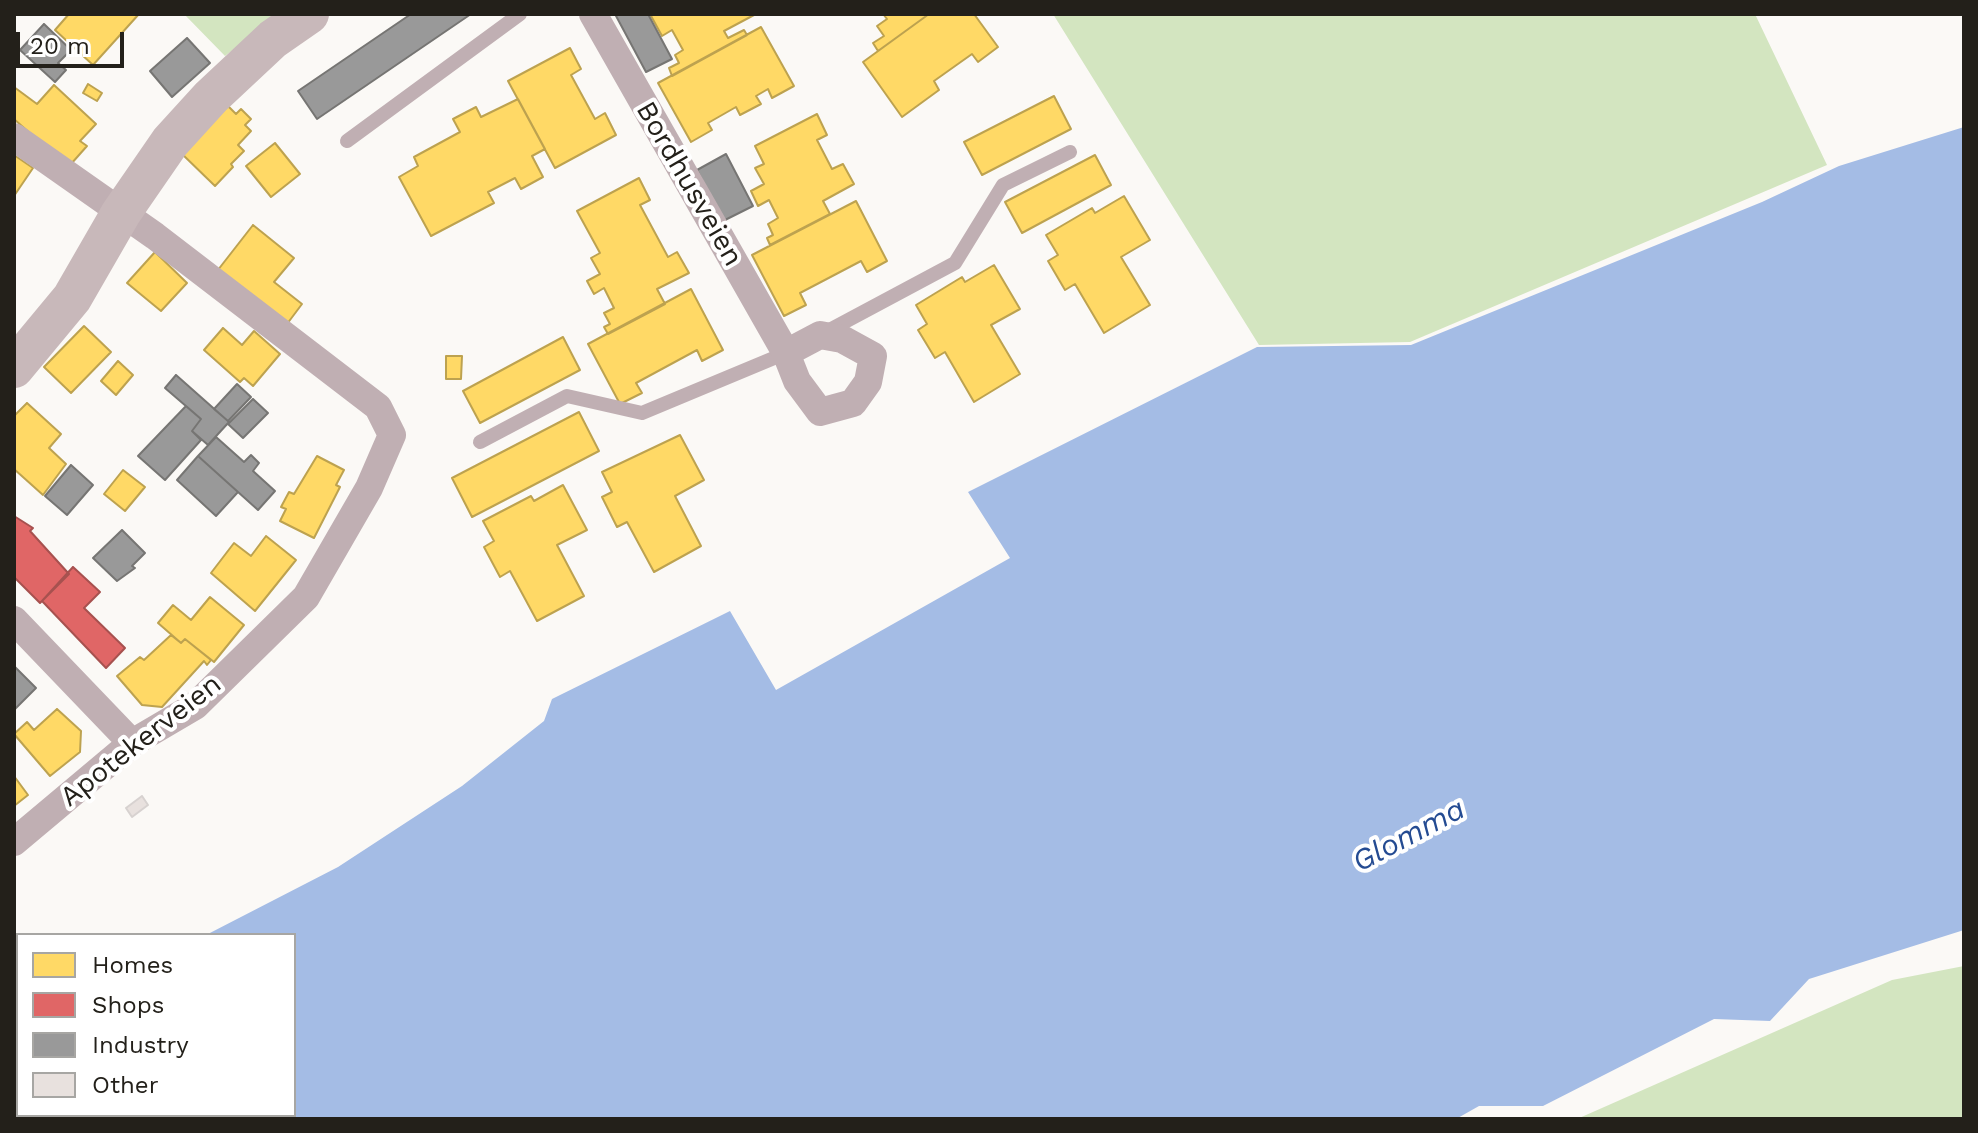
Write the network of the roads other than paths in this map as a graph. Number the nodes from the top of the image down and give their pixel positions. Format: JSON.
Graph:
{"nodes":[{"id":1,"x":309,"y":14,"type":"edge"},
{"id":2,"x":520,"y":14,"type":"edge"},
{"id":3,"x":593,"y":14,"type":"edge"},
{"id":4,"x":14,"y":137,"type":"edge"},
{"id":5,"x":347,"y":141,"type":"dead end"},
{"id":6,"x":1070,"y":152,"type":"dead end"},
{"id":7,"x":121,"y":213,"type":"junction"},
{"id":8,"x":820,"y":335,"type":"junction"},
{"id":9,"x":786,"y":353,"type":"junction"},
{"id":10,"x":14,"y":368,"type":"edge"},
{"id":11,"x":480,"y":442,"type":"dead end"},
{"id":12,"x":14,"y":620,"type":"edge"},
{"id":13,"x":132,"y":743,"type":"junction"},
{"id":14,"x":14,"y":842,"type":"edge"}],
"edges":[{"from":1,"to":7,"type":"main road"},
{"from":2,"to":5,"type":"lane"},
{"from":3,"to":9,"type":"street","name":"Bordhusveien"},
{"from":4,"to":7,"type":"street"},
{"from":6,"to":8,"type":"lane"},
{"from":7,"to":10,"type":"main road"},
{"from":7,"to":13,"type":"street","name":"Apotekerveien"},
{"from":8,"to":9,"type":"street"},
{"from":8,"to":9,"type":"street","name":"Bordhusveien"},
{"from":9,"to":11,"type":"lane"},
{"from":12,"to":13,"type":"street"},
{"from":13,"to":14,"type":"street","name":"Apotekerveien"}]}
